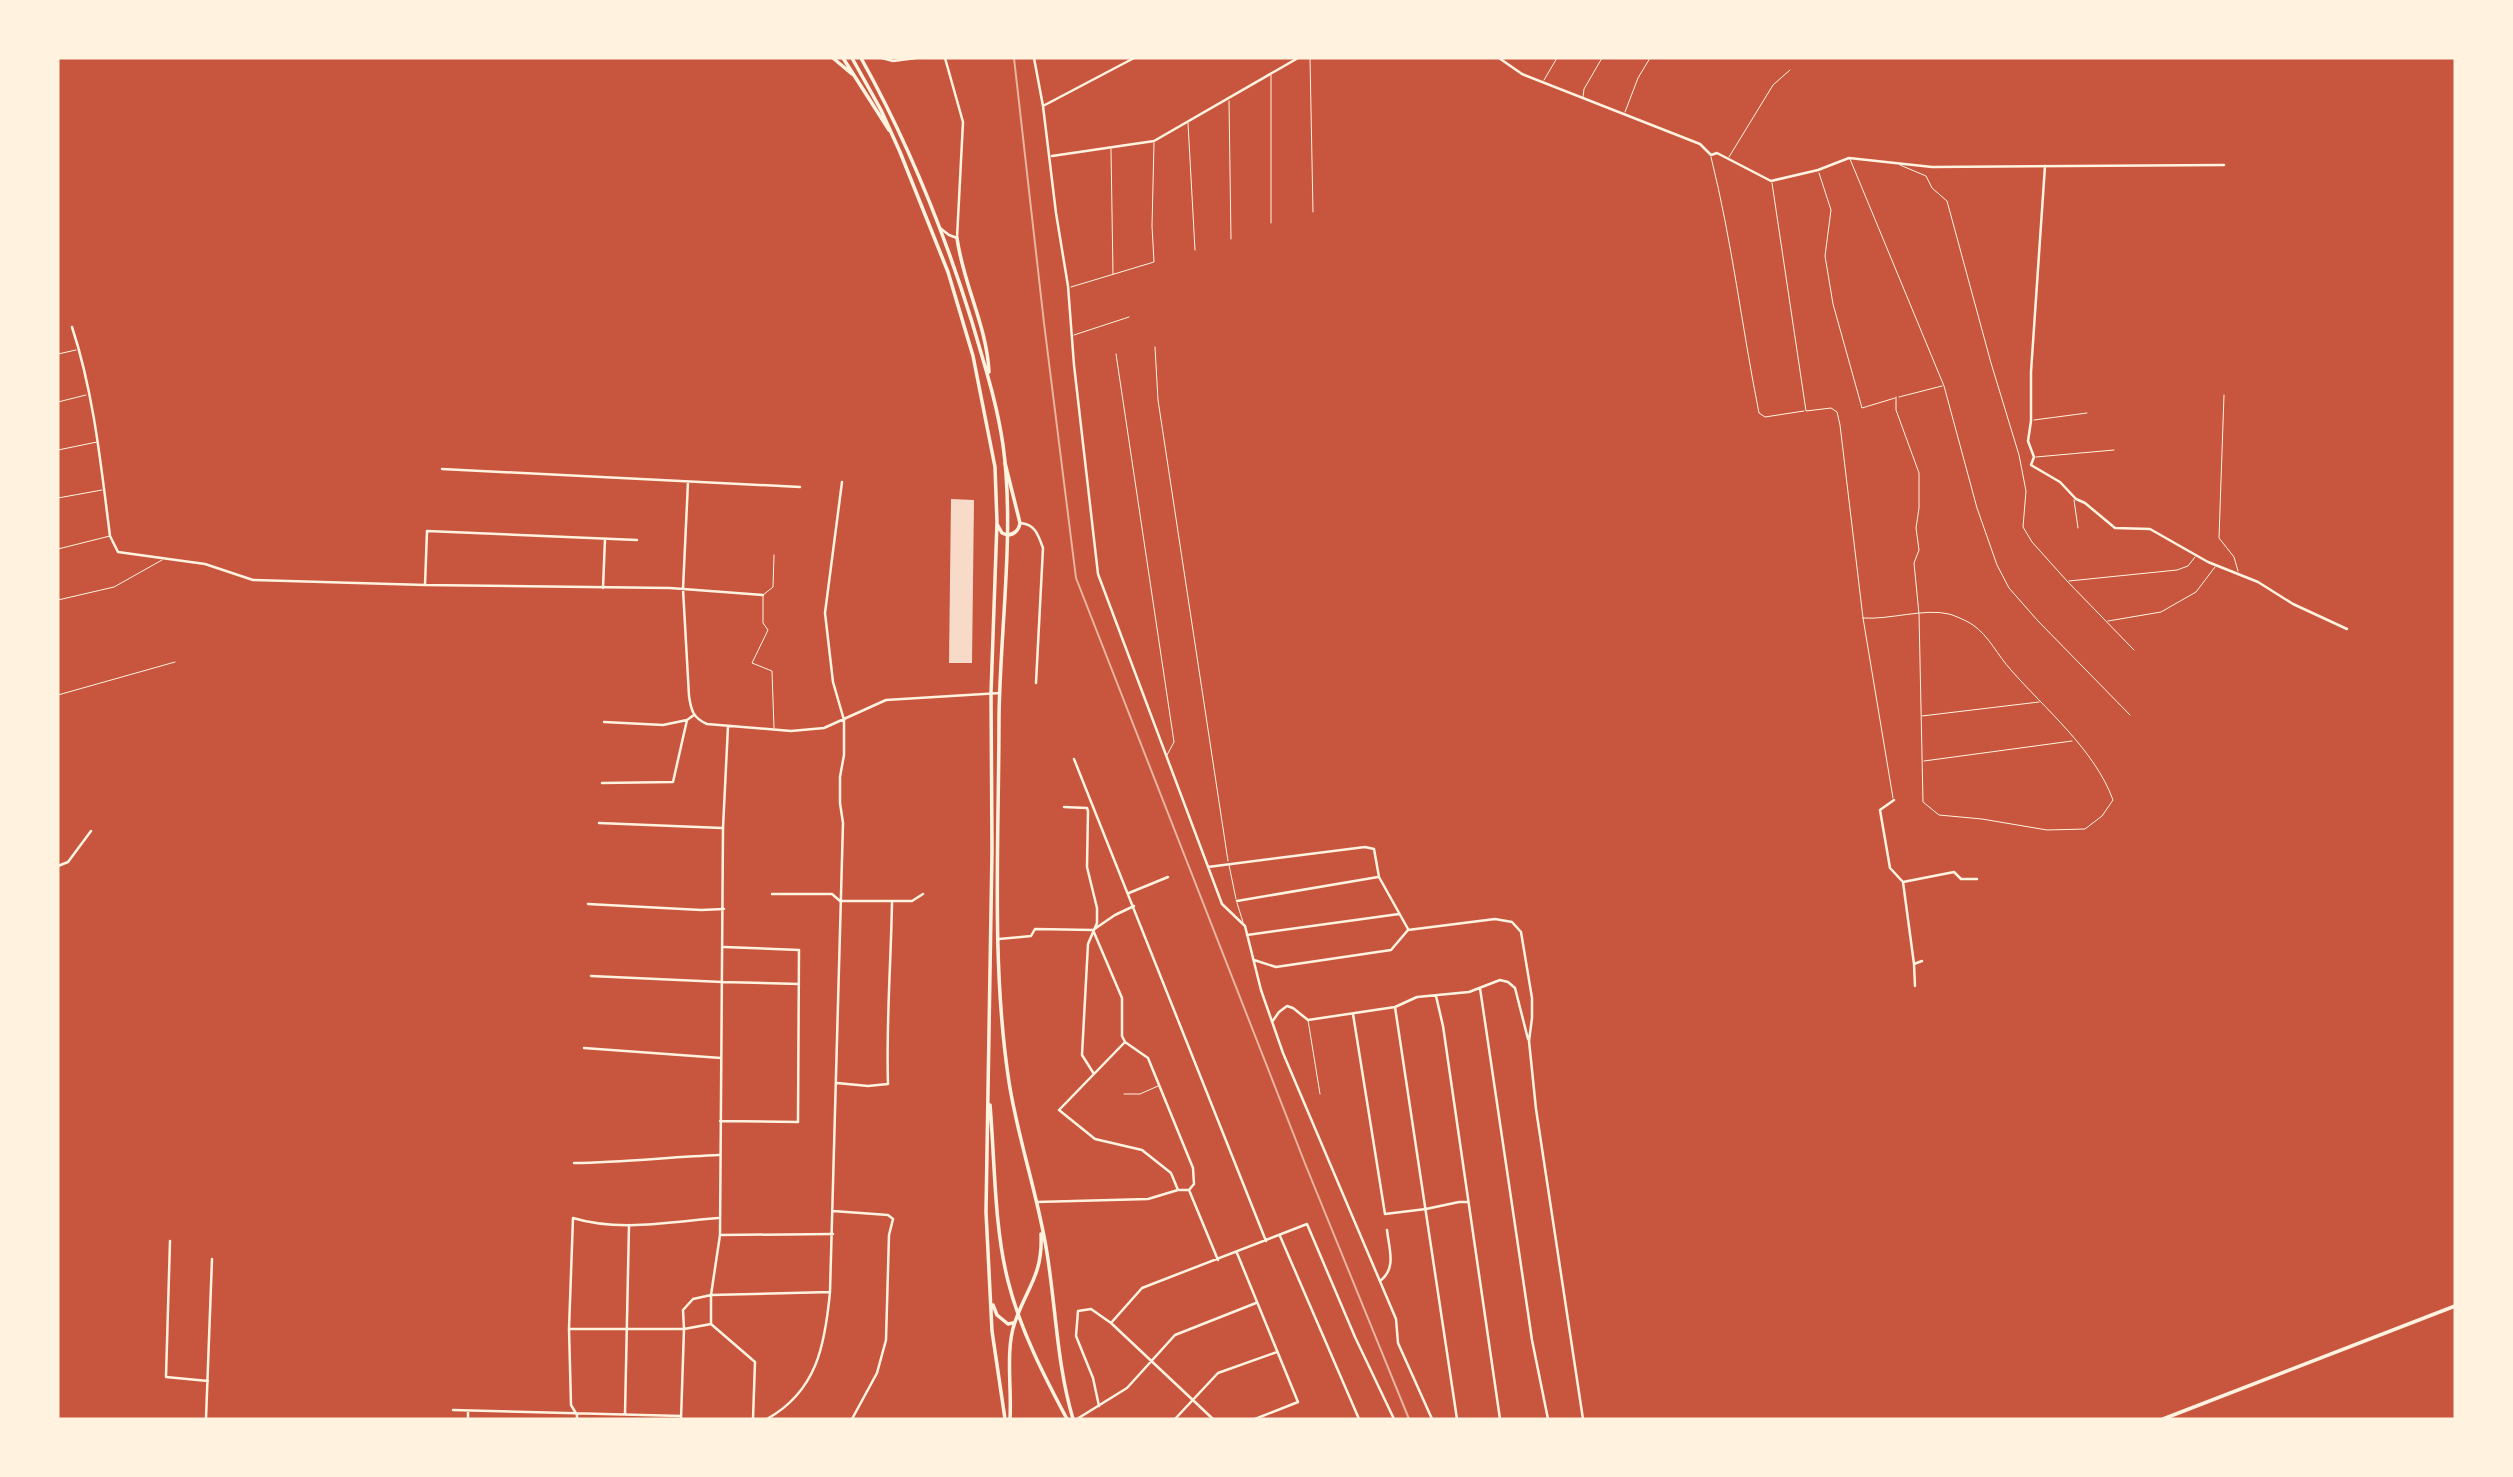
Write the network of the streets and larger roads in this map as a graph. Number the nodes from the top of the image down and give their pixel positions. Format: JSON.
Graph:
{"nodes":[{"id":1,"x":833,"y":58,"type":"edge"},
{"id":2,"x":843,"y":58,"type":"edge"},
{"id":3,"x":852,"y":58,"type":"edge"},
{"id":4,"x":862,"y":58,"type":"edge"},
{"id":5,"x":882,"y":58,"type":"edge"},
{"id":6,"x":902,"y":58,"type":"edge"},
{"id":7,"x":916,"y":58,"type":"edge"},
{"id":8,"x":945,"y":58,"type":"edge"},
{"id":9,"x":1034,"y":58,"type":"edge"},
{"id":10,"x":1134,"y":58,"type":"edge"},
{"id":11,"x":1298,"y":58,"type":"edge"},
{"id":12,"x":1499,"y":58,"type":"edge"},
{"id":13,"x":859,"y":80,"type":"junction"},
{"id":14,"x":1043,"y":106,"type":"junction"},
{"id":15,"x":892,"y":135,"type":"junction"},
{"id":16,"x":1051,"y":156,"type":"junction"},
{"id":17,"x":2224,"y":165,"type":"dead end"},
{"id":18,"x":2045,"y":166,"type":"junction"},
{"id":19,"x":940,"y":228,"type":"junction"},
{"id":20,"x":957,"y":238,"type":"junction"},
{"id":21,"x":72,"y":327,"type":"dead end"},
{"id":22,"x":989,"y":377,"type":"junction"},
{"id":23,"x":1004,"y":460,"type":"junction"},
{"id":24,"x":442,"y":469,"type":"dead end"},
{"id":25,"x":688,"y":482,"type":"junction"},
{"id":26,"x":842,"y":482,"type":"dead end"},
{"id":27,"x":800,"y":487,"type":"dead end"},
{"id":28,"x":997,"y":522,"type":"junction"},
{"id":29,"x":1020,"y":523,"type":"junction"},
{"id":30,"x":1007,"y":535,"type":"junction"},
{"id":31,"x":605,"y":539,"type":"junction"},
{"id":32,"x":637,"y":540,"type":"dead end"},
{"id":33,"x":425,"y":585,"type":"junction"},
{"id":34,"x":603,"y":588,"type":"junction"},
{"id":35,"x":683,"y":589,"type":"junction"},
{"id":36,"x":763,"y":595,"type":"road end"},
{"id":37,"x":2347,"y":629,"type":"dead end"},
{"id":38,"x":1036,"y":684,"type":"dead end"},
{"id":39,"x":991,"y":693,"type":"junction"},
{"id":40,"x":999,"y":693,"type":"junction"},
{"id":41,"x":694,"y":715,"type":"junction"},
{"id":42,"x":687,"y":720,"type":"junction"},
{"id":43,"x":844,"y":720,"type":"junction"},
{"id":44,"x":604,"y":722,"type":"dead end"},
{"id":45,"x":729,"y":726,"type":"junction"},
{"id":46,"x":1074,"y":759,"type":"dead end"},
{"id":47,"x":602,"y":783,"type":"dead end"},
{"id":48,"x":1894,"y":800,"type":"road end"},
{"id":49,"x":1064,"y":807,"type":"dead end"},
{"id":50,"x":599,"y":823,"type":"dead end"},
{"id":51,"x":723,"y":828,"type":"junction"},
{"id":52,"x":91,"y":831,"type":"dead end"},
{"id":53,"x":58,"y":866,"type":"edge"},
{"id":54,"x":1208,"y":867,"type":"junction"},
{"id":55,"x":1168,"y":877,"type":"dead end"},
{"id":56,"x":1379,"y":877,"type":"junction"},
{"id":57,"x":1977,"y":879,"type":"dead end"},
{"id":58,"x":1903,"y":882,"type":"junction"},
{"id":59,"x":1129,"y":893,"type":"junction"},
{"id":60,"x":772,"y":894,"type":"dead end"},
{"id":61,"x":923,"y":894,"type":"dead end"},
{"id":62,"x":839,"y":901,"type":"junction"},
{"id":63,"x":1237,"y":901,"type":"road end"},
{"id":64,"x":892,"y":902,"type":"junction"},
{"id":65,"x":588,"y":904,"type":"dead end"},
{"id":66,"x":1134,"y":906,"type":"junction"},
{"id":67,"x":724,"y":909,"type":"junction"},
{"id":68,"x":1399,"y":914,"type":"junction"},
{"id":69,"x":1093,"y":930,"type":"junction"},
{"id":70,"x":1409,"y":930,"type":"junction"},
{"id":71,"x":1247,"y":935,"type":"junction"},
{"id":72,"x":999,"y":939,"type":"junction"},
{"id":73,"x":723,"y":947,"type":"junction"},
{"id":74,"x":1254,"y":960,"type":"junction"},
{"id":75,"x":1922,"y":961,"type":"dead end"},
{"id":76,"x":1914,"y":964,"type":"junction"},
{"id":77,"x":591,"y":975,"type":"dead end"},
{"id":78,"x":722,"y":982,"type":"junction"},
{"id":79,"x":799,"y":984,"type":"junction"},
{"id":80,"x":1914,"y":986,"type":"dead end"},
{"id":81,"x":1480,"y":988,"type":"junction"},
{"id":82,"x":1436,"y":996,"type":"junction"},
{"id":83,"x":1395,"y":1007,"type":"junction"},
{"id":84,"x":1353,"y":1013,"type":"junction"},
{"id":85,"x":1272,"y":1022,"type":"junction"},
{"id":86,"x":1529,"y":1041,"type":"junction"},
{"id":87,"x":1125,"y":1042,"type":"junction"},
{"id":88,"x":584,"y":1048,"type":"dead end"},
{"id":89,"x":720,"y":1058,"type":"junction"},
{"id":90,"x":1094,"y":1074,"type":"junction"},
{"id":91,"x":837,"y":1083,"type":"junction"},
{"id":92,"x":989,"y":1089,"type":"junction"},
{"id":93,"x":720,"y":1121,"type":"junction"},
{"id":94,"x":719,"y":1155,"type":"junction"},
{"id":95,"x":574,"y":1163,"type":"dead end"},
{"id":96,"x":1178,"y":1190,"type":"junction"},
{"id":97,"x":1189,"y":1190,"type":"junction"},
{"id":98,"x":1037,"y":1202,"type":"junction"},
{"id":99,"x":1468,"y":1202,"type":"junction"},
{"id":100,"x":1426,"y":1209,"type":"junction"},
{"id":101,"x":833,"y":1211,"type":"junction"},
{"id":102,"x":719,"y":1218,"type":"junction"},
{"id":103,"x":1041,"y":1222,"type":"junction"},
{"id":104,"x":629,"y":1225,"type":"junction"},
{"id":105,"x":1387,"y":1230,"type":"dead end"},
{"id":106,"x":833,"y":1234,"type":"junction"},
{"id":107,"x":720,"y":1235,"type":"junction"},
{"id":108,"x":1280,"y":1236,"type":"junction"},
{"id":109,"x":170,"y":1241,"type":"dead end"},
{"id":110,"x":1266,"y":1241,"type":"junction"},
{"id":111,"x":1237,"y":1253,"type":"junction"},
{"id":112,"x":212,"y":1259,"type":"dead end"},
{"id":113,"x":1218,"y":1260,"type":"junction"},
{"id":114,"x":1380,"y":1281,"type":"junction"},
{"id":115,"x":830,"y":1292,"type":"junction"},
{"id":116,"x":711,"y":1295,"type":"junction"},
{"id":117,"x":990,"y":1296,"type":"junction"},
{"id":118,"x":1256,"y":1303,"type":"junction"},
{"id":119,"x":2455,"y":1306,"type":"edge"},
{"id":120,"x":1014,"y":1322,"type":"junction"},
{"id":121,"x":1111,"y":1322,"type":"junction"},
{"id":122,"x":711,"y":1324,"type":"junction"},
{"id":123,"x":627,"y":1328,"type":"junction"},
{"id":124,"x":569,"y":1329,"type":"junction"},
{"id":125,"x":684,"y":1329,"type":"junction"},
{"id":126,"x":1277,"y":1352,"type":"junction"},
{"id":127,"x":1150,"y":1361,"type":"junction"},
{"id":128,"x":208,"y":1381,"type":"junction"},
{"id":129,"x":1192,"y":1400,"type":"junction"},
{"id":130,"x":1099,"y":1406,"type":"junction"},
{"id":131,"x":453,"y":1410,"type":"dead end"},
{"id":132,"x":468,"y":1412,"type":"junction"},
{"id":133,"x":625,"y":1414,"type":"junction"},
{"id":134,"x":577,"y":1417,"type":"edge"},
{"id":135,"x":681,"y":1418,"type":"edge"},
{"id":136,"x":206,"y":1419,"type":"edge"},
{"id":137,"x":468,"y":1419,"type":"edge"},
{"id":138,"x":754,"y":1419,"type":"edge"},
{"id":139,"x":767,"y":1419,"type":"edge"},
{"id":140,"x":852,"y":1419,"type":"edge"},
{"id":141,"x":1007,"y":1419,"type":"edge"},
{"id":142,"x":1067,"y":1419,"type":"edge"},
{"id":143,"x":1075,"y":1419,"type":"edge"},
{"id":144,"x":1175,"y":1419,"type":"edge"},
{"id":145,"x":1213,"y":1419,"type":"edge"},
{"id":146,"x":1255,"y":1419,"type":"edge"},
{"id":147,"x":1359,"y":1419,"type":"edge"},
{"id":148,"x":1394,"y":1419,"type":"edge"},
{"id":149,"x":1433,"y":1419,"type":"edge"},
{"id":150,"x":1458,"y":1419,"type":"edge"},
{"id":151,"x":1500,"y":1419,"type":"edge"},
{"id":152,"x":1548,"y":1419,"type":"edge"},
{"id":153,"x":1583,"y":1419,"type":"edge"},
{"id":154,"x":2163,"y":1419,"type":"edge"}],
"edges":[{"from":1,"to":13,"type":"main road"},
{"from":2,"to":13,"type":"main road"},
{"from":3,"to":15,"type":"main road"},
{"from":4,"to":19,"type":"main road"},
{"from":5,"to":6,"type":"street"},
{"from":6,"to":7,"type":"street"},
{"from":8,"to":20,"type":"street"},
{"from":9,"to":14,"type":"street"},
{"from":10,"to":14,"type":"street"},
{"from":11,"to":16,"type":"street"},
{"from":12,"to":18,"type":"street"},
{"from":13,"to":15,"type":"main road"},
{"from":14,"to":16,"type":"street"},
{"from":15,"to":28,"type":"main road"},
{"from":16,"to":54,"type":"street"},
{"from":17,"to":18,"type":"street"},
{"from":18,"to":37,"type":"street"},
{"from":19,"to":20,"type":"street"},
{"from":19,"to":22,"type":"main road"},
{"from":20,"to":22,"type":"main road"},
{"from":21,"to":33,"type":"street"},
{"from":22,"to":23,"type":"main road"},
{"from":23,"to":29,"type":"main road"},
{"from":23,"to":30,"type":"main road"},
{"from":24,"to":25,"type":"street"},
{"from":25,"to":27,"type":"street"},
{"from":25,"to":35,"type":"street"},
{"from":26,"to":43,"type":"street"},
{"from":28,"to":30,"type":"main road"},
{"from":28,"to":39,"type":"main road"},
{"from":29,"to":30,"type":"main road"},
{"from":29,"to":38,"type":"street"},
{"from":30,"to":40,"type":"main road"},
{"from":31,"to":32,"type":"street"},
{"from":31,"to":33,"type":"street"},
{"from":31,"to":34,"type":"street"},
{"from":33,"to":34,"type":"street"},
{"from":34,"to":35,"type":"street"},
{"from":35,"to":36,"type":"street"},
{"from":35,"to":41,"type":"street"},
{"from":39,"to":40,"type":"street"},
{"from":39,"to":43,"type":"street"},
{"from":39,"to":92,"type":"main road"},
{"from":40,"to":72,"type":"main road"},
{"from":41,"to":42,"type":"street"},
{"from":41,"to":45,"type":"street"},
{"from":42,"to":44,"type":"street"},
{"from":42,"to":47,"type":"street"},
{"from":43,"to":45,"type":"street"},
{"from":43,"to":62,"type":"street"},
{"from":45,"to":51,"type":"street"},
{"from":46,"to":59,"type":"street"},
{"from":48,"to":58,"type":"street"},
{"from":49,"to":69,"type":"street"},
{"from":50,"to":51,"type":"street"},
{"from":51,"to":67,"type":"street"},
{"from":52,"to":53,"type":"street"},
{"from":54,"to":56,"type":"street"},
{"from":54,"to":71,"type":"street"},
{"from":55,"to":59,"type":"street"},
{"from":56,"to":63,"type":"street"},
{"from":56,"to":68,"type":"street"},
{"from":57,"to":58,"type":"street"},
{"from":58,"to":76,"type":"street"},
{"from":59,"to":66,"type":"street"},
{"from":60,"to":62,"type":"street"},
{"from":61,"to":64,"type":"street"},
{"from":62,"to":64,"type":"street"},
{"from":62,"to":91,"type":"street"},
{"from":64,"to":91,"type":"street"},
{"from":65,"to":67,"type":"street"},
{"from":66,"to":69,"type":"street"},
{"from":66,"to":110,"type":"street"},
{"from":67,"to":73,"type":"street"},
{"from":68,"to":70,"type":"street"},
{"from":68,"to":71,"type":"street"},
{"from":69,"to":72,"type":"street"},
{"from":69,"to":87,"type":"street"},
{"from":69,"to":90,"type":"street"},
{"from":70,"to":74,"type":"street"},
{"from":70,"to":86,"type":"street"},
{"from":71,"to":74,"type":"street"},
{"from":72,"to":98,"type":"main road"},
{"from":73,"to":78,"type":"street"},
{"from":73,"to":79,"type":"street"},
{"from":74,"to":85,"type":"street"},
{"from":75,"to":76,"type":"street"},
{"from":76,"to":80,"type":"street"},
{"from":77,"to":78,"type":"street"},
{"from":78,"to":79,"type":"street"},
{"from":78,"to":89,"type":"street"},
{"from":79,"to":93,"type":"street"},
{"from":81,"to":82,"type":"street"},
{"from":81,"to":86,"type":"street"},
{"from":81,"to":152,"type":"street"},
{"from":82,"to":83,"type":"street"},
{"from":82,"to":99,"type":"street"},
{"from":83,"to":84,"type":"street"},
{"from":83,"to":100,"type":"street"},
{"from":84,"to":85,"type":"street"},
{"from":84,"to":100,"type":"street"},
{"from":85,"to":114,"type":"street"},
{"from":86,"to":153,"type":"street"},
{"from":87,"to":90,"type":"street"},
{"from":87,"to":97,"type":"street"},
{"from":88,"to":89,"type":"street"},
{"from":89,"to":93,"type":"street"},
{"from":90,"to":96,"type":"street"},
{"from":91,"to":101,"type":"street"},
{"from":92,"to":117,"type":"main road"},
{"from":92,"to":142,"type":"main road"},
{"from":93,"to":94,"type":"street"},
{"from":94,"to":95,"type":"street"},
{"from":94,"to":102,"type":"street"},
{"from":96,"to":97,"type":"street"},
{"from":96,"to":98,"type":"street"},
{"from":97,"to":113,"type":"street"},
{"from":98,"to":103,"type":"main road"},
{"from":99,"to":100,"type":"street"},
{"from":99,"to":151,"type":"street"},
{"from":100,"to":150,"type":"street"},
{"from":101,"to":106,"type":"street"},
{"from":101,"to":140,"type":"street"},
{"from":102,"to":104,"type":"street"},
{"from":102,"to":107,"type":"street"},
{"from":103,"to":120,"type":"main road"},
{"from":103,"to":143,"type":"main road"},
{"from":104,"to":123,"type":"street"},
{"from":104,"to":124,"type":"street"},
{"from":105,"to":114,"type":"street"},
{"from":106,"to":107,"type":"street"},
{"from":106,"to":115,"type":"street"},
{"from":107,"to":116,"type":"street"},
{"from":108,"to":110,"type":"street"},
{"from":108,"to":147,"type":"street"},
{"from":108,"to":148,"type":"street"},
{"from":109,"to":128,"type":"street"},
{"from":110,"to":111,"type":"street"},
{"from":111,"to":113,"type":"street"},
{"from":111,"to":118,"type":"street"},
{"from":112,"to":128,"type":"street"},
{"from":113,"to":121,"type":"street"},
{"from":114,"to":149,"type":"street"},
{"from":115,"to":116,"type":"street"},
{"from":115,"to":139,"type":"street"},
{"from":116,"to":122,"type":"street"},
{"from":116,"to":125,"type":"street"},
{"from":117,"to":120,"type":"main road"},
{"from":117,"to":141,"type":"main road"},
{"from":118,"to":126,"type":"street"},
{"from":118,"to":127,"type":"street"},
{"from":119,"to":154,"type":"main road"},
{"from":120,"to":141,"type":"main road"},
{"from":121,"to":127,"type":"street"},
{"from":121,"to":130,"type":"street"},
{"from":122,"to":125,"type":"street"},
{"from":122,"to":138,"type":"street"},
{"from":123,"to":124,"type":"street"},
{"from":123,"to":125,"type":"street"},
{"from":123,"to":133,"type":"street"},
{"from":124,"to":134,"type":"street"},
{"from":125,"to":135,"type":"street"},
{"from":126,"to":129,"type":"street"},
{"from":126,"to":146,"type":"street"},
{"from":127,"to":129,"type":"street"},
{"from":127,"to":130,"type":"street"},
{"from":128,"to":136,"type":"street"},
{"from":129,"to":144,"type":"street"},
{"from":129,"to":145,"type":"street"},
{"from":130,"to":143,"type":"street"},
{"from":131,"to":132,"type":"street"},
{"from":132,"to":134,"type":"street"},
{"from":132,"to":137,"type":"street"},
{"from":133,"to":134,"type":"street"},
{"from":133,"to":135,"type":"street"}]}
